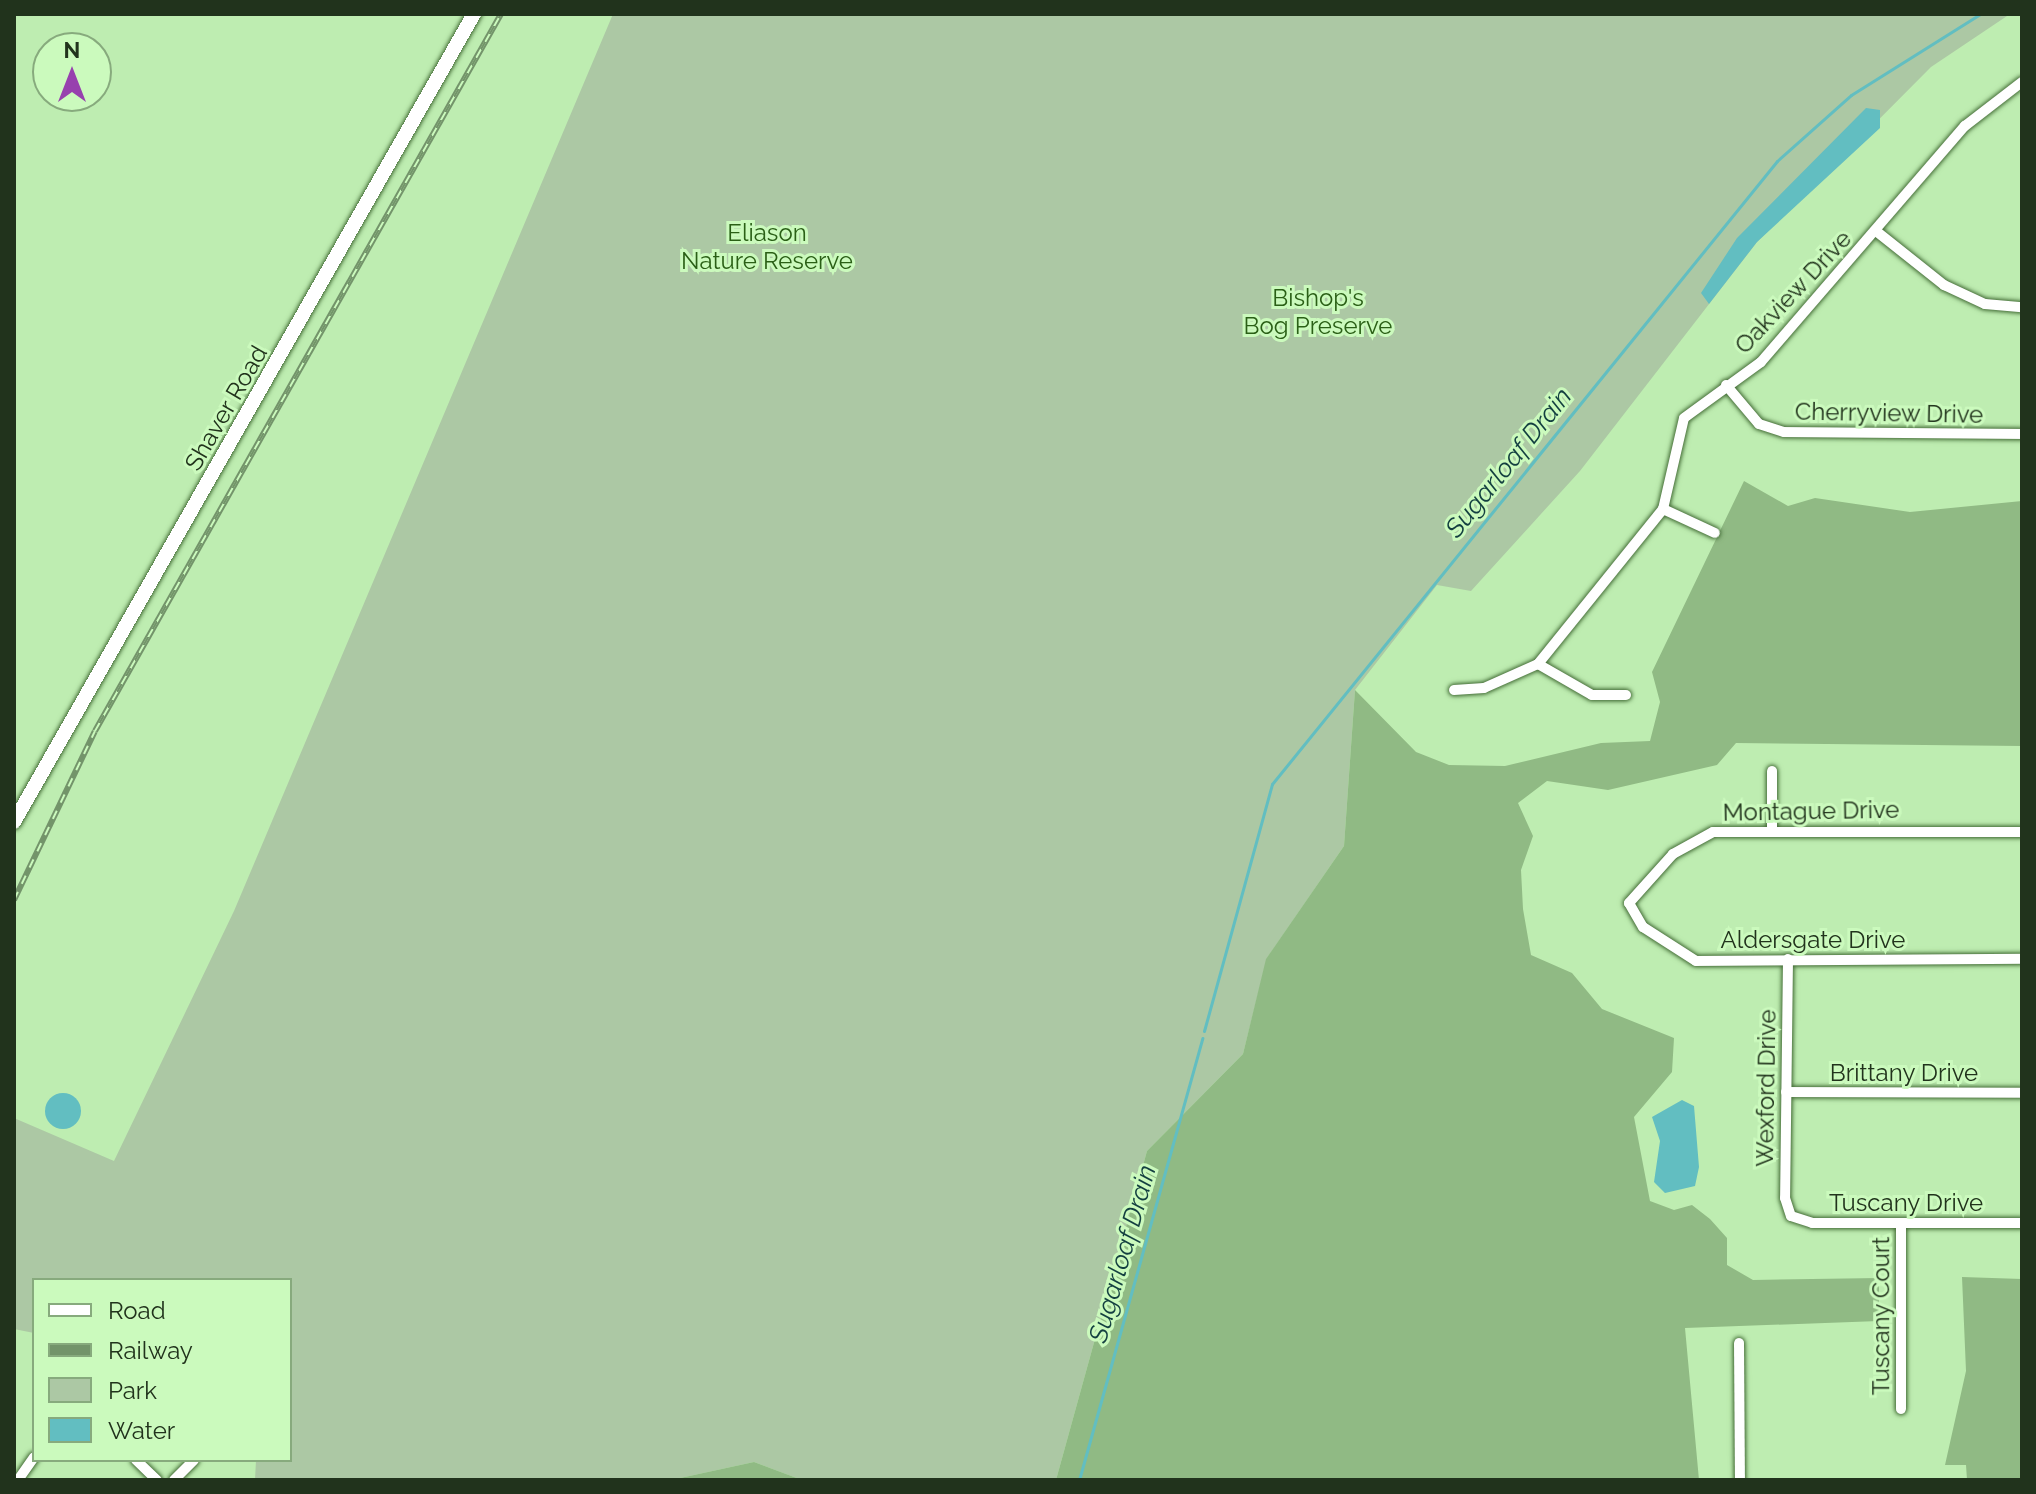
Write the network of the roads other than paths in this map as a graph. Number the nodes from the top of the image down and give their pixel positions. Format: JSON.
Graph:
{"nodes":[{"id":1,"x":474,"y":14,"type":"edge"},
{"id":2,"x":2022,"y":82,"type":"edge"},
{"id":3,"x":1876,"y":231,"type":"junction"},
{"id":4,"x":2022,"y":307,"type":"edge"},
{"id":5,"x":1726,"y":385,"type":"junction"},
{"id":6,"x":2022,"y":434,"type":"edge"},
{"id":7,"x":1663,"y":509,"type":"junction"},
{"id":8,"x":1715,"y":533,"type":"dead end"},
{"id":9,"x":1538,"y":664,"type":"junction"},
{"id":10,"x":1454,"y":690,"type":"dead end"},
{"id":11,"x":1626,"y":695,"type":"dead end"},
{"id":12,"x":1772,"y":771,"type":"dead end"},
{"id":13,"x":14,"y":822,"type":"edge"},
{"id":14,"x":1772,"y":829,"type":"junction"},
{"id":15,"x":2022,"y":832,"type":"edge"},
{"id":16,"x":1629,"y":903,"type":"joint"},
{"id":17,"x":1788,"y":959,"type":"junction"},
{"id":18,"x":2022,"y":959,"type":"edge"},
{"id":19,"x":1786,"y":1092,"type":"junction"},
{"id":20,"x":2022,"y":1093,"type":"edge"},
{"id":21,"x":1791,"y":1216,"type":"joint"},
{"id":22,"x":2022,"y":1223,"type":"edge"},
{"id":23,"x":1901,"y":1224,"type":"junction"},
{"id":24,"x":1739,"y":1343,"type":"dead end"},
{"id":25,"x":1901,"y":1409,"type":"dead end"},
{"id":26,"x":32,"y":1460,"type":"edge"},
{"id":27,"x":138,"y":1462,"type":"edge"},
{"id":28,"x":192,"y":1462,"type":"edge"},
{"id":29,"x":18,"y":1480,"type":"edge"},
{"id":30,"x":157,"y":1480,"type":"edge"},
{"id":31,"x":174,"y":1480,"type":"edge"},
{"id":32,"x":1740,"y":1480,"type":"edge"}],
"edges":[{"from":1,"to":13,"type":"main road","name":"Shaver Road"},
{"from":2,"to":3,"type":"street","name":"Oakview Drive"},
{"from":3,"to":4,"type":"street"},
{"from":3,"to":5,"type":"street","name":"Oakview Drive"},
{"from":5,"to":6,"type":"street","name":"Cherryview Drive"},
{"from":5,"to":7,"type":"street","name":"Oakview Drive"},
{"from":7,"to":8,"type":"street"},
{"from":7,"to":9,"type":"street","name":"Oakview Drive"},
{"from":9,"to":10,"type":"street","name":"Oakview Drive"},
{"from":9,"to":11,"type":"street"},
{"from":12,"to":14,"type":"street"},
{"from":14,"to":15,"type":"street","name":"Montague Drive"},
{"from":14,"to":16,"type":"street","name":"Montague Drive"},
{"from":16,"to":17,"type":"street","name":"Aldersgate Drive"},
{"from":17,"to":18,"type":"street","name":"Aldersgate Drive"},
{"from":17,"to":19,"type":"street","name":"Wexford Drive"},
{"from":19,"to":20,"type":"street","name":"Brittany Drive"},
{"from":19,"to":21,"type":"street","name":"Wexford Drive"},
{"from":21,"to":23,"type":"street","name":"Tuscany Drive"},
{"from":22,"to":23,"type":"street","name":"Tuscany Drive"},
{"from":23,"to":25,"type":"street","name":"Tuscany Court"},
{"from":24,"to":32,"type":"street"},
{"from":26,"to":29,"type":"street"},
{"from":27,"to":30,"type":"street"},
{"from":28,"to":31,"type":"street"}]}
